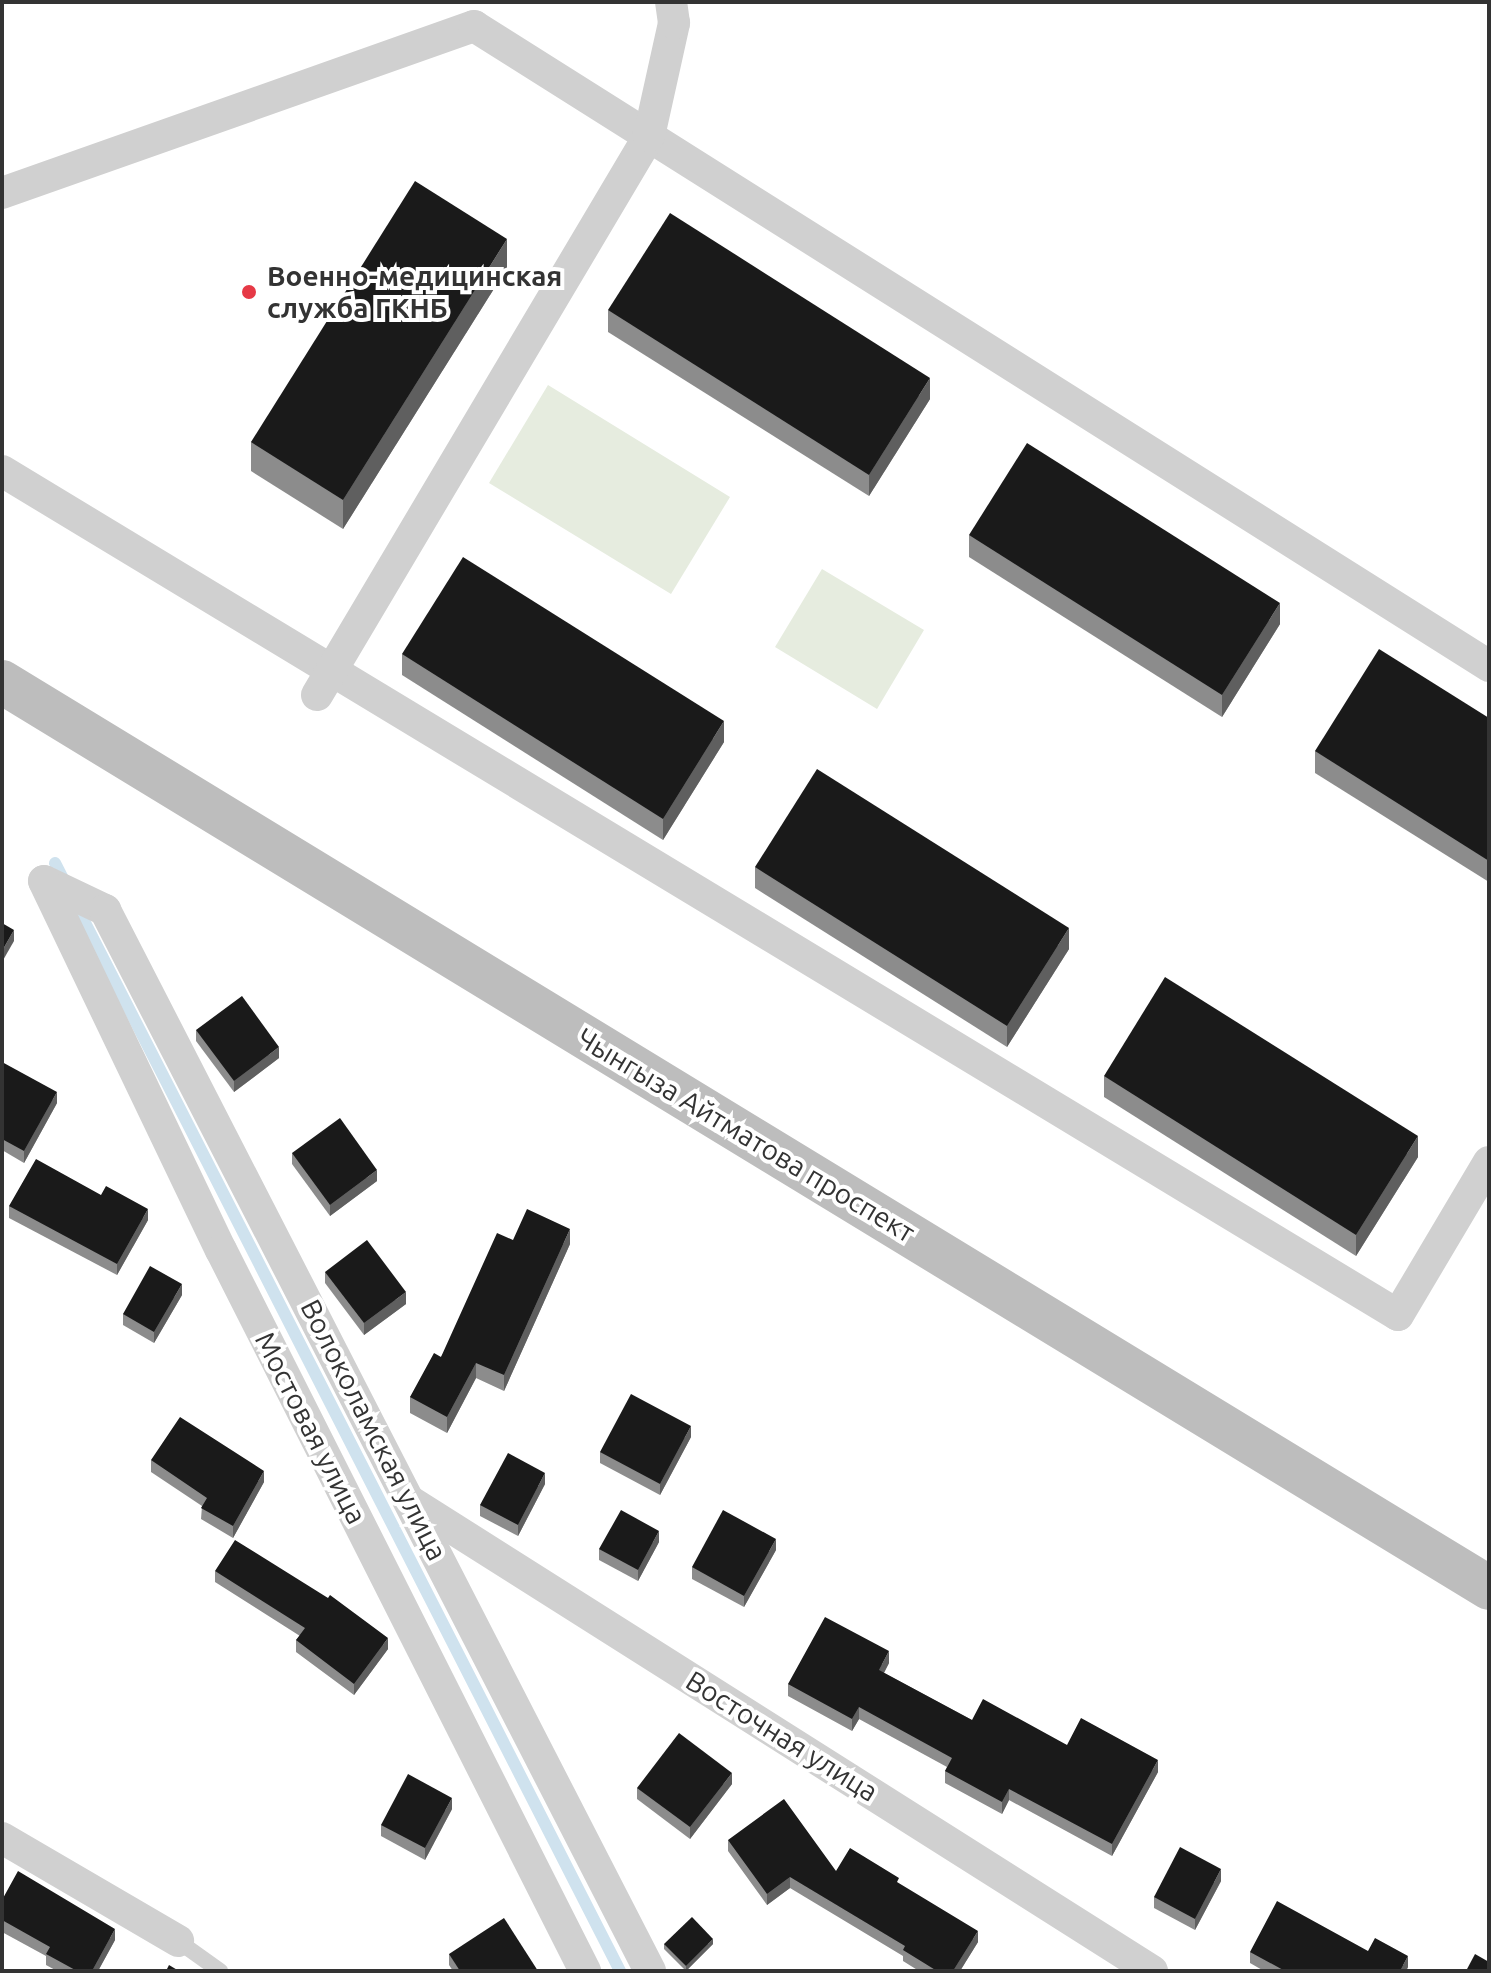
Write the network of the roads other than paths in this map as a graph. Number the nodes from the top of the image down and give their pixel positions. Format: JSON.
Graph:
{"nodes":[{"id":1,"x":671,"y":2,"type":"edge"},
{"id":2,"x":649,"y":136,"type":"junction"},
{"id":3,"x":2,"y":193,"type":"edge"},
{"id":4,"x":2,"y":471,"type":"edge"},
{"id":5,"x":1489,"y":666,"type":"edge"},
{"id":6,"x":2,"y":682,"type":"edge"},
{"id":7,"x":324,"y":682,"type":"junction"},
{"id":8,"x":44,"y":881,"type":"joint"},
{"id":9,"x":1489,"y":1162,"type":"edge"},
{"id":10,"x":411,"y":1502,"type":"junction"},
{"id":11,"x":1489,"y":1588,"type":"edge"},
{"id":12,"x":2,"y":1838,"type":"edge"},
{"id":13,"x":178,"y":1941,"type":"joint"},
{"id":14,"x":220,"y":1971,"type":"edge"},
{"id":15,"x":585,"y":1971,"type":"edge"},
{"id":16,"x":650,"y":1971,"type":"edge"},
{"id":17,"x":1152,"y":1971,"type":"edge"}],
"edges":[{"from":1,"to":2,"type":"street"},
{"from":2,"to":3,"type":"street"},
{"from":2,"to":5,"type":"street"},
{"from":2,"to":7,"type":"street"},
{"from":4,"to":7,"type":"street"},
{"from":6,"to":11,"type":"main road","name":"Чынгыза Айтматова проспект"},
{"from":7,"to":9,"type":"street"},
{"from":8,"to":10,"type":"street","name":"Волоколамская улица"},
{"from":8,"to":15,"type":"street","name":"Мостовая улица"},
{"from":10,"to":16,"type":"street","name":"Волоколамская улица"},
{"from":10,"to":17,"type":"street","name":"Восточная улица"},
{"from":12,"to":13,"type":"street"},
{"from":13,"to":14,"type":"lane"}]}
